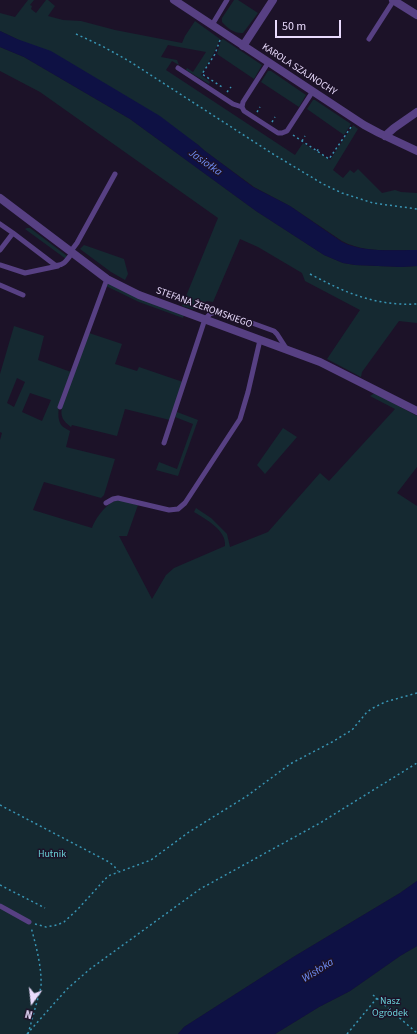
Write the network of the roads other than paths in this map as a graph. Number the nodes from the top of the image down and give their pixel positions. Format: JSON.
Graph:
{"nodes":[{"id":1,"x":174,"y":0,"type":"edge"},
{"id":2,"x":227,"y":0,"type":"edge"},
{"id":3,"x":273,"y":0,"type":"edge"},
{"id":4,"x":394,"y":0,"type":"edge"},
{"id":5,"x":416,"y":13,"type":"edge"},
{"id":6,"x":212,"y":25,"type":"junction"},
{"id":7,"x":369,"y":39,"type":"dead end"},
{"id":8,"x":243,"y":46,"type":"junction"},
{"id":9,"x":268,"y":63,"type":"junction"},
{"id":10,"x":178,"y":68,"type":"dead end"},
{"id":11,"x":313,"y":91,"type":"junction"},
{"id":12,"x":242,"y":104,"type":"junction"},
{"id":13,"x":417,"y":112,"type":"edge"},
{"id":14,"x":385,"y":136,"type":"junction"},
{"id":15,"x":417,"y":150,"type":"edge"},
{"id":16,"x":115,"y":174,"type":"dead end"},
{"id":17,"x":0,"y":198,"type":"edge"},
{"id":18,"x":0,"y":224,"type":"edge"},
{"id":19,"x":13,"y":234,"type":"junction"},
{"id":20,"x":0,"y":250,"type":"edge"},
{"id":21,"x":72,"y":252,"type":"junction"},
{"id":22,"x":0,"y":265,"type":"edge"},
{"id":23,"x":58,"y":266,"type":"junction"},
{"id":24,"x":107,"y":279,"type":"junction"},
{"id":25,"x":0,"y":285,"type":"edge"},
{"id":26,"x":23,"y":295,"type":"dead end"},
{"id":27,"x":205,"y":319,"type":"junction"},
{"id":28,"x":260,"y":340,"type":"junction"},
{"id":29,"x":286,"y":348,"type":"junction"},
{"id":30,"x":60,"y":407,"type":"dead end"},
{"id":31,"x":417,"y":411,"type":"edge"},
{"id":32,"x":164,"y":443,"type":"dead end"},
{"id":33,"x":106,"y":503,"type":"dead end"},
{"id":34,"x":0,"y":906,"type":"edge"},
{"id":35,"x":29,"y":922,"type":"road end"}],
"edges":[{"from":1,"to":6,"type":"street","name":"KAROLA SZAJNOCHY"},
{"from":2,"to":6,"type":"lane"},
{"from":3,"to":8,"type":"street"},
{"from":4,"to":5,"type":"street"},
{"from":4,"to":7,"type":"lane"},
{"from":6,"to":8,"type":"street","name":"KAROLA SZAJNOCHY"},
{"from":8,"to":9,"type":"street","name":"KAROLA SZAJNOCHY"},
{"from":9,"to":11,"type":"street","name":"KAROLA SZAJNOCHY"},
{"from":9,"to":12,"type":"lane"},
{"from":10,"to":12,"type":"lane"},
{"from":11,"to":12,"type":"lane"},
{"from":11,"to":14,"type":"street","name":"KAROLA SZAJNOCHY"},
{"from":13,"to":14,"type":"street"},
{"from":14,"to":15,"type":"street","name":"KAROLA SZAJNOCHY"},
{"from":16,"to":21,"type":"lane"},
{"from":17,"to":21,"type":"street","name":"STEFANA ŻEROMSKIEGO"},
{"from":18,"to":19,"type":"lane"},
{"from":19,"to":20,"type":"lane"},
{"from":19,"to":23,"type":"lane"},
{"from":21,"to":23,"type":"lane"},
{"from":21,"to":24,"type":"street","name":"STEFANA ŻEROMSKIEGO"},
{"from":22,"to":23,"type":"lane"},
{"from":24,"to":27,"type":"street","name":"STEFANA ŻEROMSKIEGO"},
{"from":24,"to":30,"type":"lane"},
{"from":25,"to":26,"type":"lane"},
{"from":27,"to":28,"type":"street","name":"STEFANA ŻEROMSKIEGO"},
{"from":27,"to":29,"type":"lane"},
{"from":27,"to":32,"type":"lane"},
{"from":28,"to":29,"type":"street","name":"STEFANA ŻEROMSKIEGO"},
{"from":28,"to":33,"type":"lane"},
{"from":29,"to":31,"type":"street","name":"STEFANA ŻEROMSKIEGO"},
{"from":34,"to":35,"type":"lane"}]}
